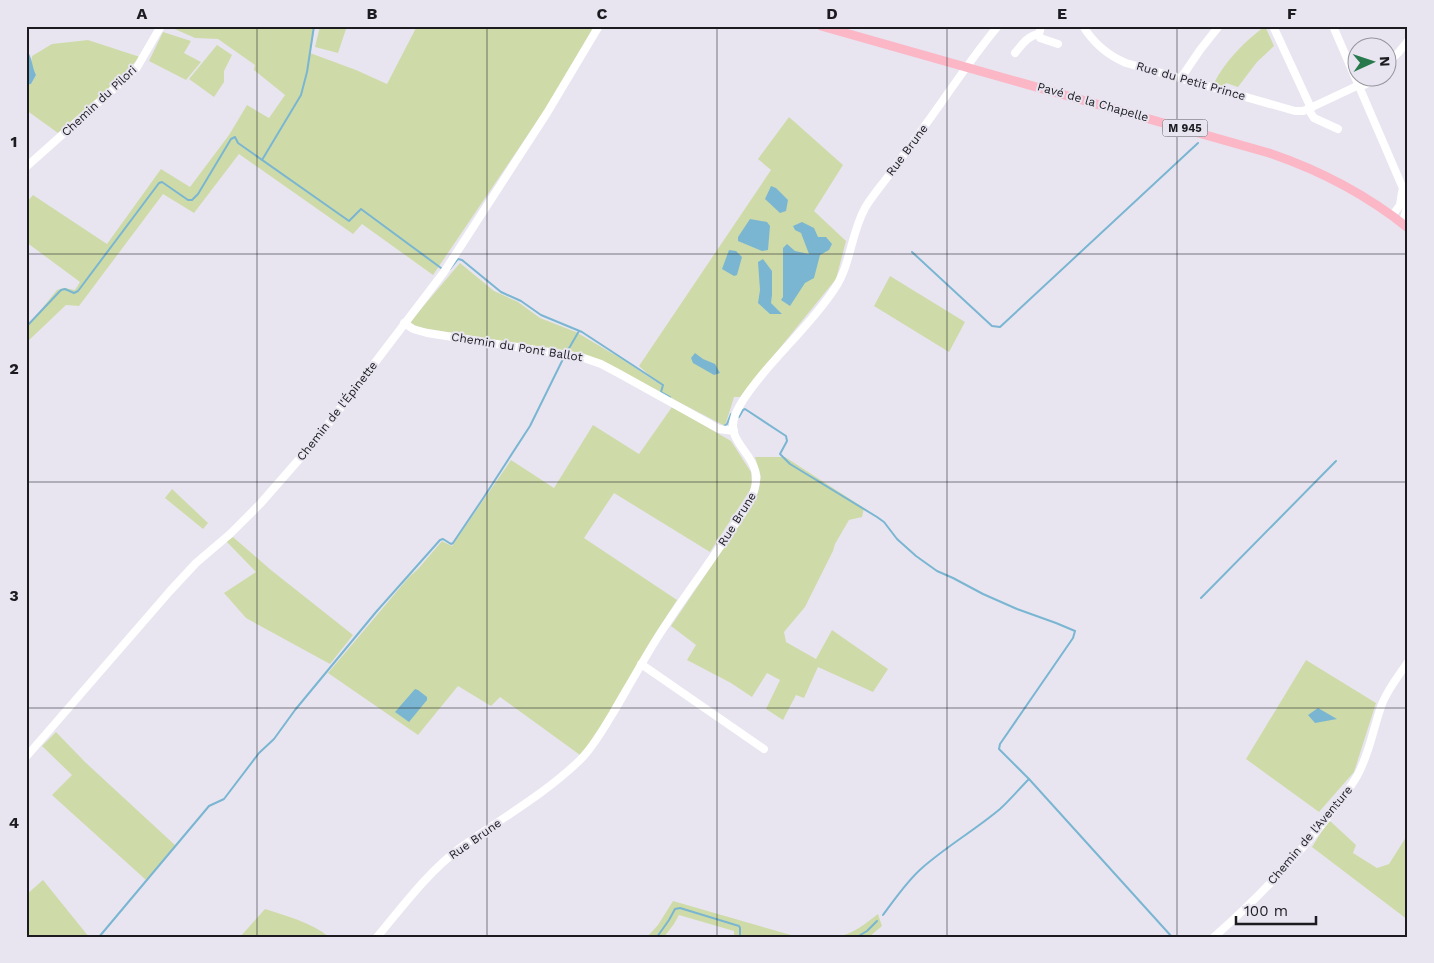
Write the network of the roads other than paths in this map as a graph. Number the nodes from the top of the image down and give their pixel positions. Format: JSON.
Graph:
{"nodes":[{"id":1,"x":161,"y":26,"type":"edge"},
{"id":2,"x":599,"y":26,"type":"edge"},
{"id":3,"x":821,"y":26,"type":"edge"},
{"id":4,"x":998,"y":26,"type":"edge"},
{"id":5,"x":1084,"y":26,"type":"edge"},
{"id":6,"x":1273,"y":26,"type":"edge"},
{"id":7,"x":1333,"y":26,"type":"edge"},
{"id":8,"x":1213,"y":28,"type":"edge"},
{"id":9,"x":1040,"y":30,"type":"edge"},
{"id":10,"x":1408,"y":41,"type":"edge"},
{"id":11,"x":1058,"y":44,"type":"dead end"},
{"id":12,"x":1015,"y":53,"type":"dead end"},
{"id":13,"x":1396,"y":55,"type":"edge"},
{"id":14,"x":1346,"y":56,"type":"edge"},
{"id":15,"x":966,"y":67,"type":"junction"},
{"id":16,"x":1182,"y":78,"type":"junction"},
{"id":17,"x":1355,"y":88,"type":"edge"},
{"id":18,"x":1360,"y":88,"type":"edge"},
{"id":19,"x":1310,"y":109,"type":"junction"},
{"id":20,"x":1338,"y":130,"type":"dead end"},
{"id":21,"x":26,"y":167,"type":"edge"},
{"id":22,"x":1400,"y":183,"type":"junction"},
{"id":23,"x":1392,"y":216,"type":"junction"},
{"id":24,"x":1405,"y":226,"type":"edge"},
{"id":25,"x":404,"y":323,"type":"junction"},
{"id":26,"x":734,"y":431,"type":"junction"},
{"id":27,"x":1408,"y":662,"type":"edge"},
{"id":28,"x":641,"y":664,"type":"junction"},
{"id":29,"x":764,"y":749,"type":"dead end"},
{"id":30,"x":26,"y":757,"type":"edge"},
{"id":31,"x":377,"y":937,"type":"edge"},
{"id":32,"x":1214,"y":937,"type":"edge"}],
"edges":[{"from":1,"to":21,"type":"street","name":"Chemin du Pilori"},
{"from":2,"to":25,"type":"street","name":"Chemin de l'Épinette"},
{"from":3,"to":15,"type":"main road","name":"Pavé de la Chapelle","number":"M 945"},
{"from":4,"to":15,"type":"street","name":"Rue Brune"},
{"from":5,"to":16,"type":"street","name":"Rue du Petit Prince"},
{"from":6,"to":19,"type":"street"},
{"from":7,"to":14,"type":"street"},
{"from":8,"to":16,"type":"street"},
{"from":9,"to":11,"type":"street"},
{"from":9,"to":12,"type":"street"},
{"from":10,"to":13,"type":"street"},
{"from":15,"to":23,"type":"main road","name":"Pavé de la Chapelle","number":"M 945"},
{"from":15,"to":26,"type":"street","name":"Rue Brune"},
{"from":16,"to":19,"type":"street","name":"Rue du Petit Prince"},
{"from":17,"to":19,"type":"street"},
{"from":18,"to":22,"type":"street"},
{"from":19,"to":20,"type":"street"},
{"from":22,"to":23,"type":"street"},
{"from":22,"to":24,"type":"street"},
{"from":23,"to":24,"type":"main road","name":"Pavé de la Chapelle","number":"M 945"},
{"from":25,"to":26,"type":"street","name":"Chemin du Pont Ballot"},
{"from":25,"to":30,"type":"street","name":"Chemin de l'Épinette"},
{"from":26,"to":28,"type":"street","name":"Rue Brune"},
{"from":27,"to":32,"type":"street","name":"Chemin de l'Aventure"},
{"from":28,"to":29,"type":"street"},
{"from":28,"to":31,"type":"street","name":"Rue Brune"}]}
